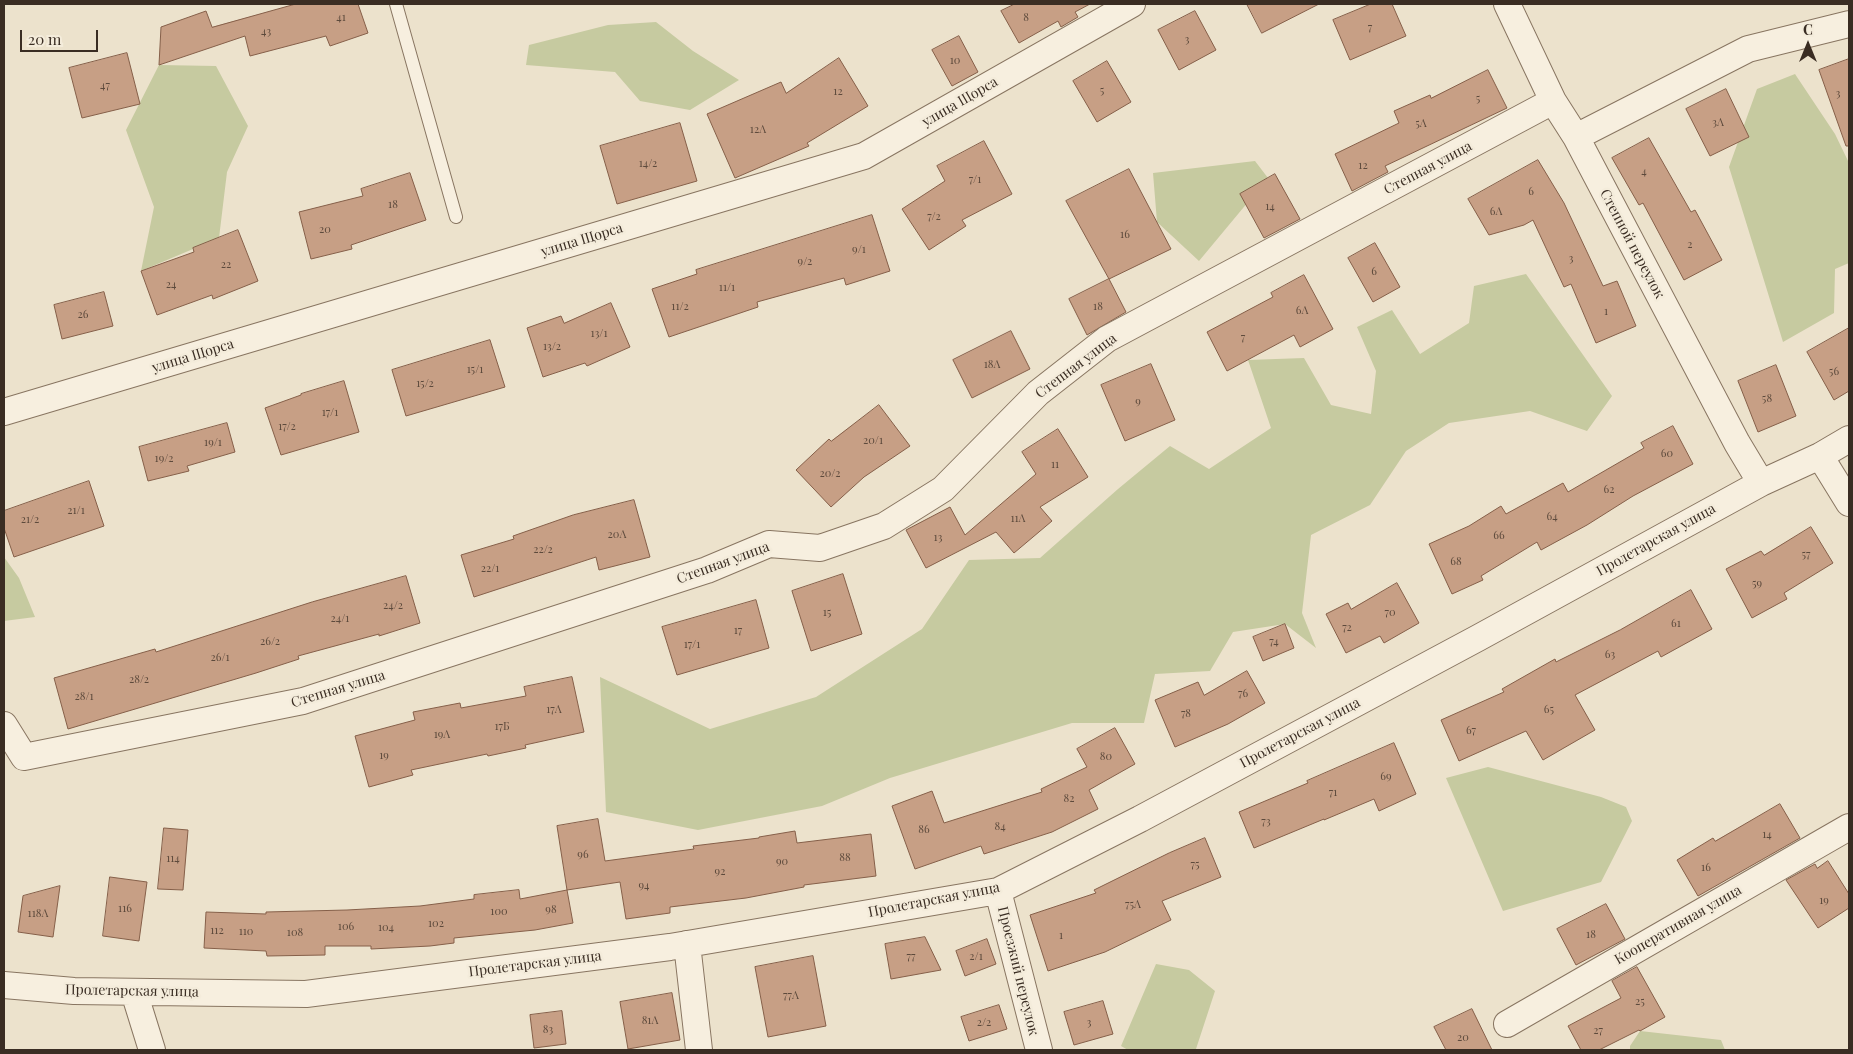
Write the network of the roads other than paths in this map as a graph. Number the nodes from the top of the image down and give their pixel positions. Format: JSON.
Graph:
{"nodes":[{"id":1,"x":396,"y":4,"type":"edge"},
{"id":2,"x":1132,"y":4,"type":"edge"},
{"id":3,"x":1507,"y":4,"type":"edge"},
{"id":4,"x":1849,"y":24,"type":"edge"},
{"id":5,"x":1553,"y":101,"type":"junction"},
{"id":6,"x":1576,"y":137,"type":"junction"},
{"id":7,"x":456,"y":217,"type":"dead end"},
{"id":8,"x":4,"y":412,"type":"edge"},
{"id":9,"x":1849,"y":439,"type":"edge"},
{"id":10,"x":1820,"y":456,"type":"junction"},
{"id":11,"x":1761,"y":483,"type":"junction"},
{"id":12,"x":1849,"y":503,"type":"edge"},
{"id":13,"x":4,"y":725,"type":"edge"},
{"id":14,"x":1849,"y":826,"type":"edge"},
{"id":15,"x":998,"y":891,"type":"junction"},
{"id":16,"x":687,"y":944,"type":"junction"},
{"id":17,"x":4,"y":985,"type":"edge"},
{"id":18,"x":134,"y":992,"type":"junction"},
{"id":19,"x":1507,"y":1024,"type":"dead end"},
{"id":20,"x":152,"y":1050,"type":"edge"},
{"id":21,"x":699,"y":1050,"type":"edge"},
{"id":22,"x":1039,"y":1050,"type":"edge"}],
"edges":[{"from":1,"to":7,"type":"lane"},
{"from":2,"to":8,"type":"street","name":"улица Щорса"},
{"from":3,"to":5,"type":"street","name":"Степной переулок"},
{"from":4,"to":6,"type":"street"},
{"from":5,"to":6,"type":"street","name":"Степной переулок"},
{"from":5,"to":13,"type":"street","name":"Степная улица"},
{"from":6,"to":11,"type":"street","name":"Степной переулок"},
{"from":9,"to":10,"type":"street","name":"Пролетарская улица"},
{"from":10,"to":11,"type":"street","name":"Пролетарская улица"},
{"from":10,"to":12,"type":"street"},
{"from":11,"to":15,"type":"street","name":"Пролетарская улица"},
{"from":14,"to":19,"type":"street","name":"Кооперативная улица"},
{"from":15,"to":16,"type":"street","name":"Пролетарская улица"},
{"from":15,"to":22,"type":"street","name":"Проезжий переулок"},
{"from":16,"to":18,"type":"street","name":"Пролетарская улица"},
{"from":16,"to":21,"type":"street"},
{"from":17,"to":18,"type":"street","name":"Пролетарская улица"},
{"from":18,"to":20,"type":"street"}]}
